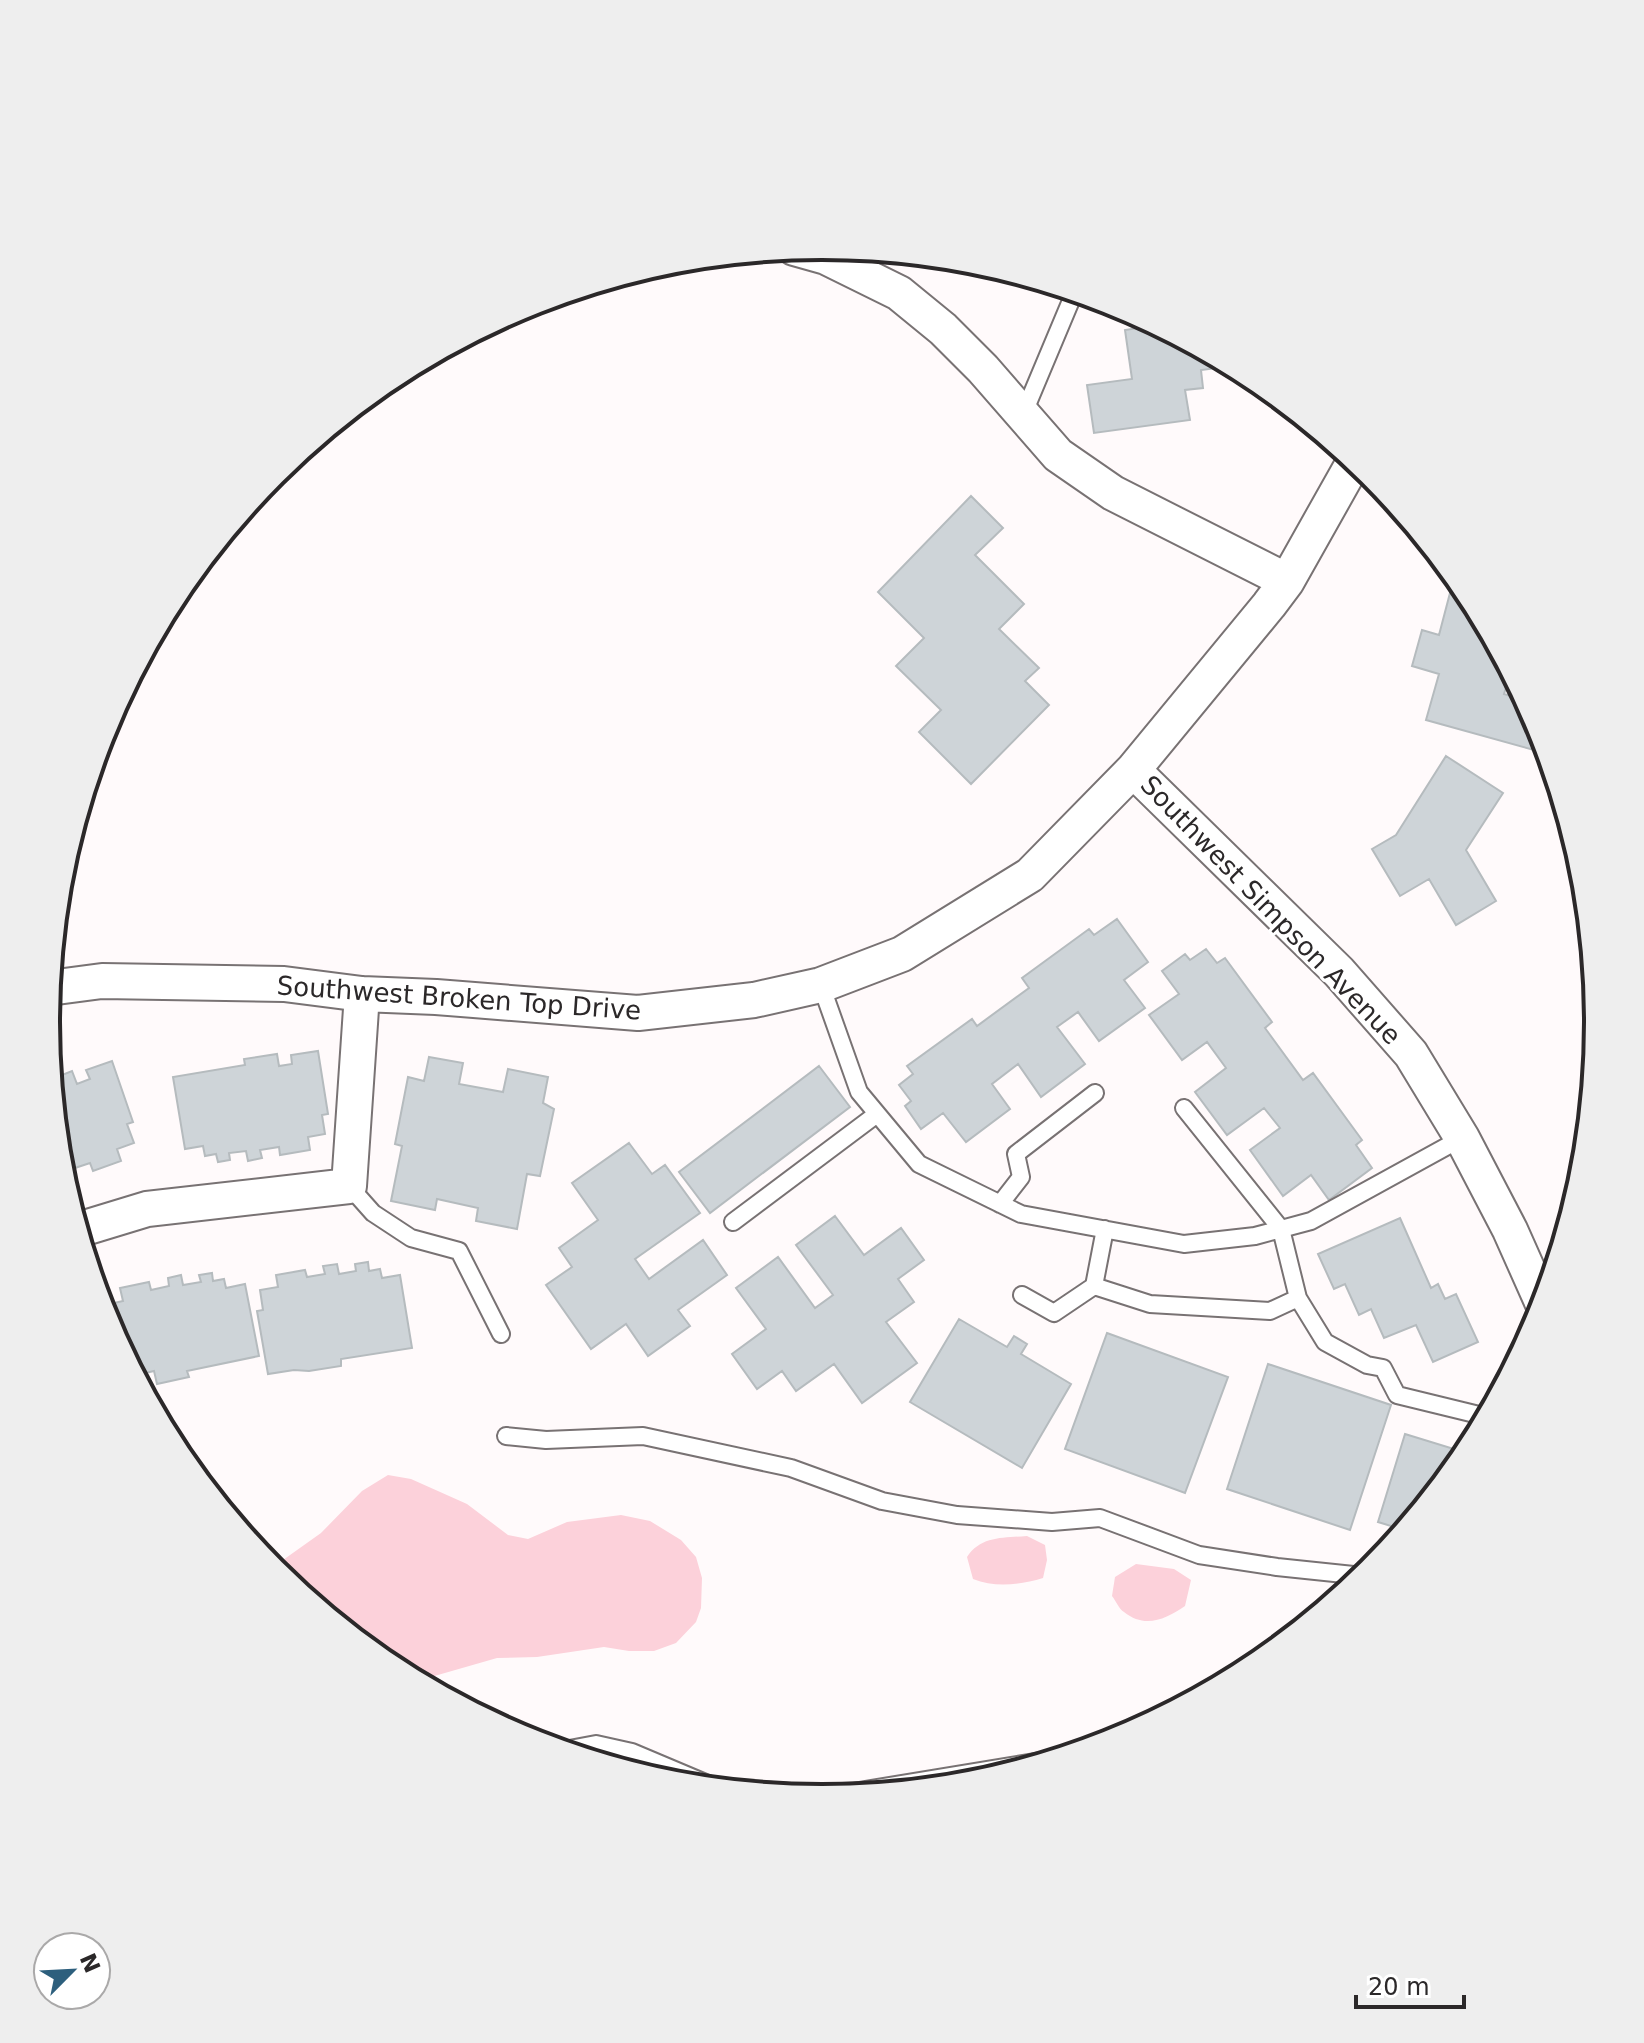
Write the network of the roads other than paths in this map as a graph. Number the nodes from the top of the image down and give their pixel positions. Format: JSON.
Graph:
{"nodes":[{"id":1,"x":833,"y":260,"type":"edge"},
{"id":2,"x":1071,"y":301,"type":"edge"},
{"id":3,"x":1022,"y":416,"type":"junction"},
{"id":4,"x":1349,"y":472,"type":"edge"},
{"id":5,"x":1287,"y":581,"type":"junction"},
{"id":6,"x":1133,"y":770,"type":"junction"},
{"id":7,"x":821,"y":985,"type":"junction"},
{"id":8,"x":61,"y":986,"type":"edge"},
{"id":9,"x":362,"y":994,"type":"junction"},
{"id":10,"x":1095,"y":1093,"type":"dead end"},
{"id":11,"x":1184,"y":1108,"type":"dead end"},
{"id":12,"x":877,"y":1114,"type":"junction"},
{"id":13,"x":1462,"y":1138,"type":"junction"},
{"id":14,"x":349,"y":1186,"type":"junction"},
{"id":15,"x":1000,"y":1204,"type":"junction"},
{"id":16,"x":733,"y":1222,"type":"dead end"},
{"id":17,"x":88,"y":1227,"type":"edge"},
{"id":18,"x":1105,"y":1229,"type":"junction"},
{"id":19,"x":1281,"y":1229,"type":"junction"},
{"id":20,"x":1094,"y":1286,"type":"junction"},
{"id":21,"x":1536,"y":1288,"type":"edge"},
{"id":22,"x":1022,"y":1295,"type":"dead end"},
{"id":23,"x":1298,"y":1298,"type":"junction"},
{"id":24,"x":501,"y":1334,"type":"dead end"},
{"id":25,"x":1475,"y":1414,"type":"edge"},
{"id":26,"x":506,"y":1436,"type":"dead end"},
{"id":27,"x":1346,"y":1574,"type":"edge"},
{"id":28,"x":586,"y":1746,"type":"edge"},
{"id":29,"x":671,"y":1769,"type":"edge"}],
"edges":[{"from":1,"to":3,"type":"street"},
{"from":2,"to":3,"type":"lane"},
{"from":3,"to":5,"type":"street"},
{"from":4,"to":5,"type":"street","name":"Southwest Broken Top Drive"},
{"from":5,"to":6,"type":"street","name":"Southwest Broken Top Drive"},
{"from":6,"to":7,"type":"street","name":"Southwest Broken Top Drive"},
{"from":6,"to":13,"type":"street","name":"Southwest Simpson Avenue"},
{"from":7,"to":9,"type":"street","name":"Southwest Broken Top Drive"},
{"from":7,"to":12,"type":"lane"},
{"from":8,"to":9,"type":"street","name":"Southwest Broken Top Drive"},
{"from":9,"to":14,"type":"street"},
{"from":10,"to":15,"type":"lane"},
{"from":11,"to":19,"type":"lane"},
{"from":12,"to":15,"type":"lane"},
{"from":12,"to":16,"type":"lane"},
{"from":13,"to":19,"type":"lane"},
{"from":13,"to":21,"type":"street","name":"Southwest Simpson Avenue"},
{"from":14,"to":17,"type":"street"},
{"from":14,"to":24,"type":"lane"},
{"from":15,"to":18,"type":"lane"},
{"from":18,"to":19,"type":"lane"},
{"from":18,"to":20,"type":"lane"},
{"from":19,"to":23,"type":"lane"},
{"from":20,"to":22,"type":"lane"},
{"from":20,"to":23,"type":"lane"},
{"from":23,"to":25,"type":"lane"},
{"from":26,"to":27,"type":"lane"},
{"from":28,"to":29,"type":"lane"}]}
